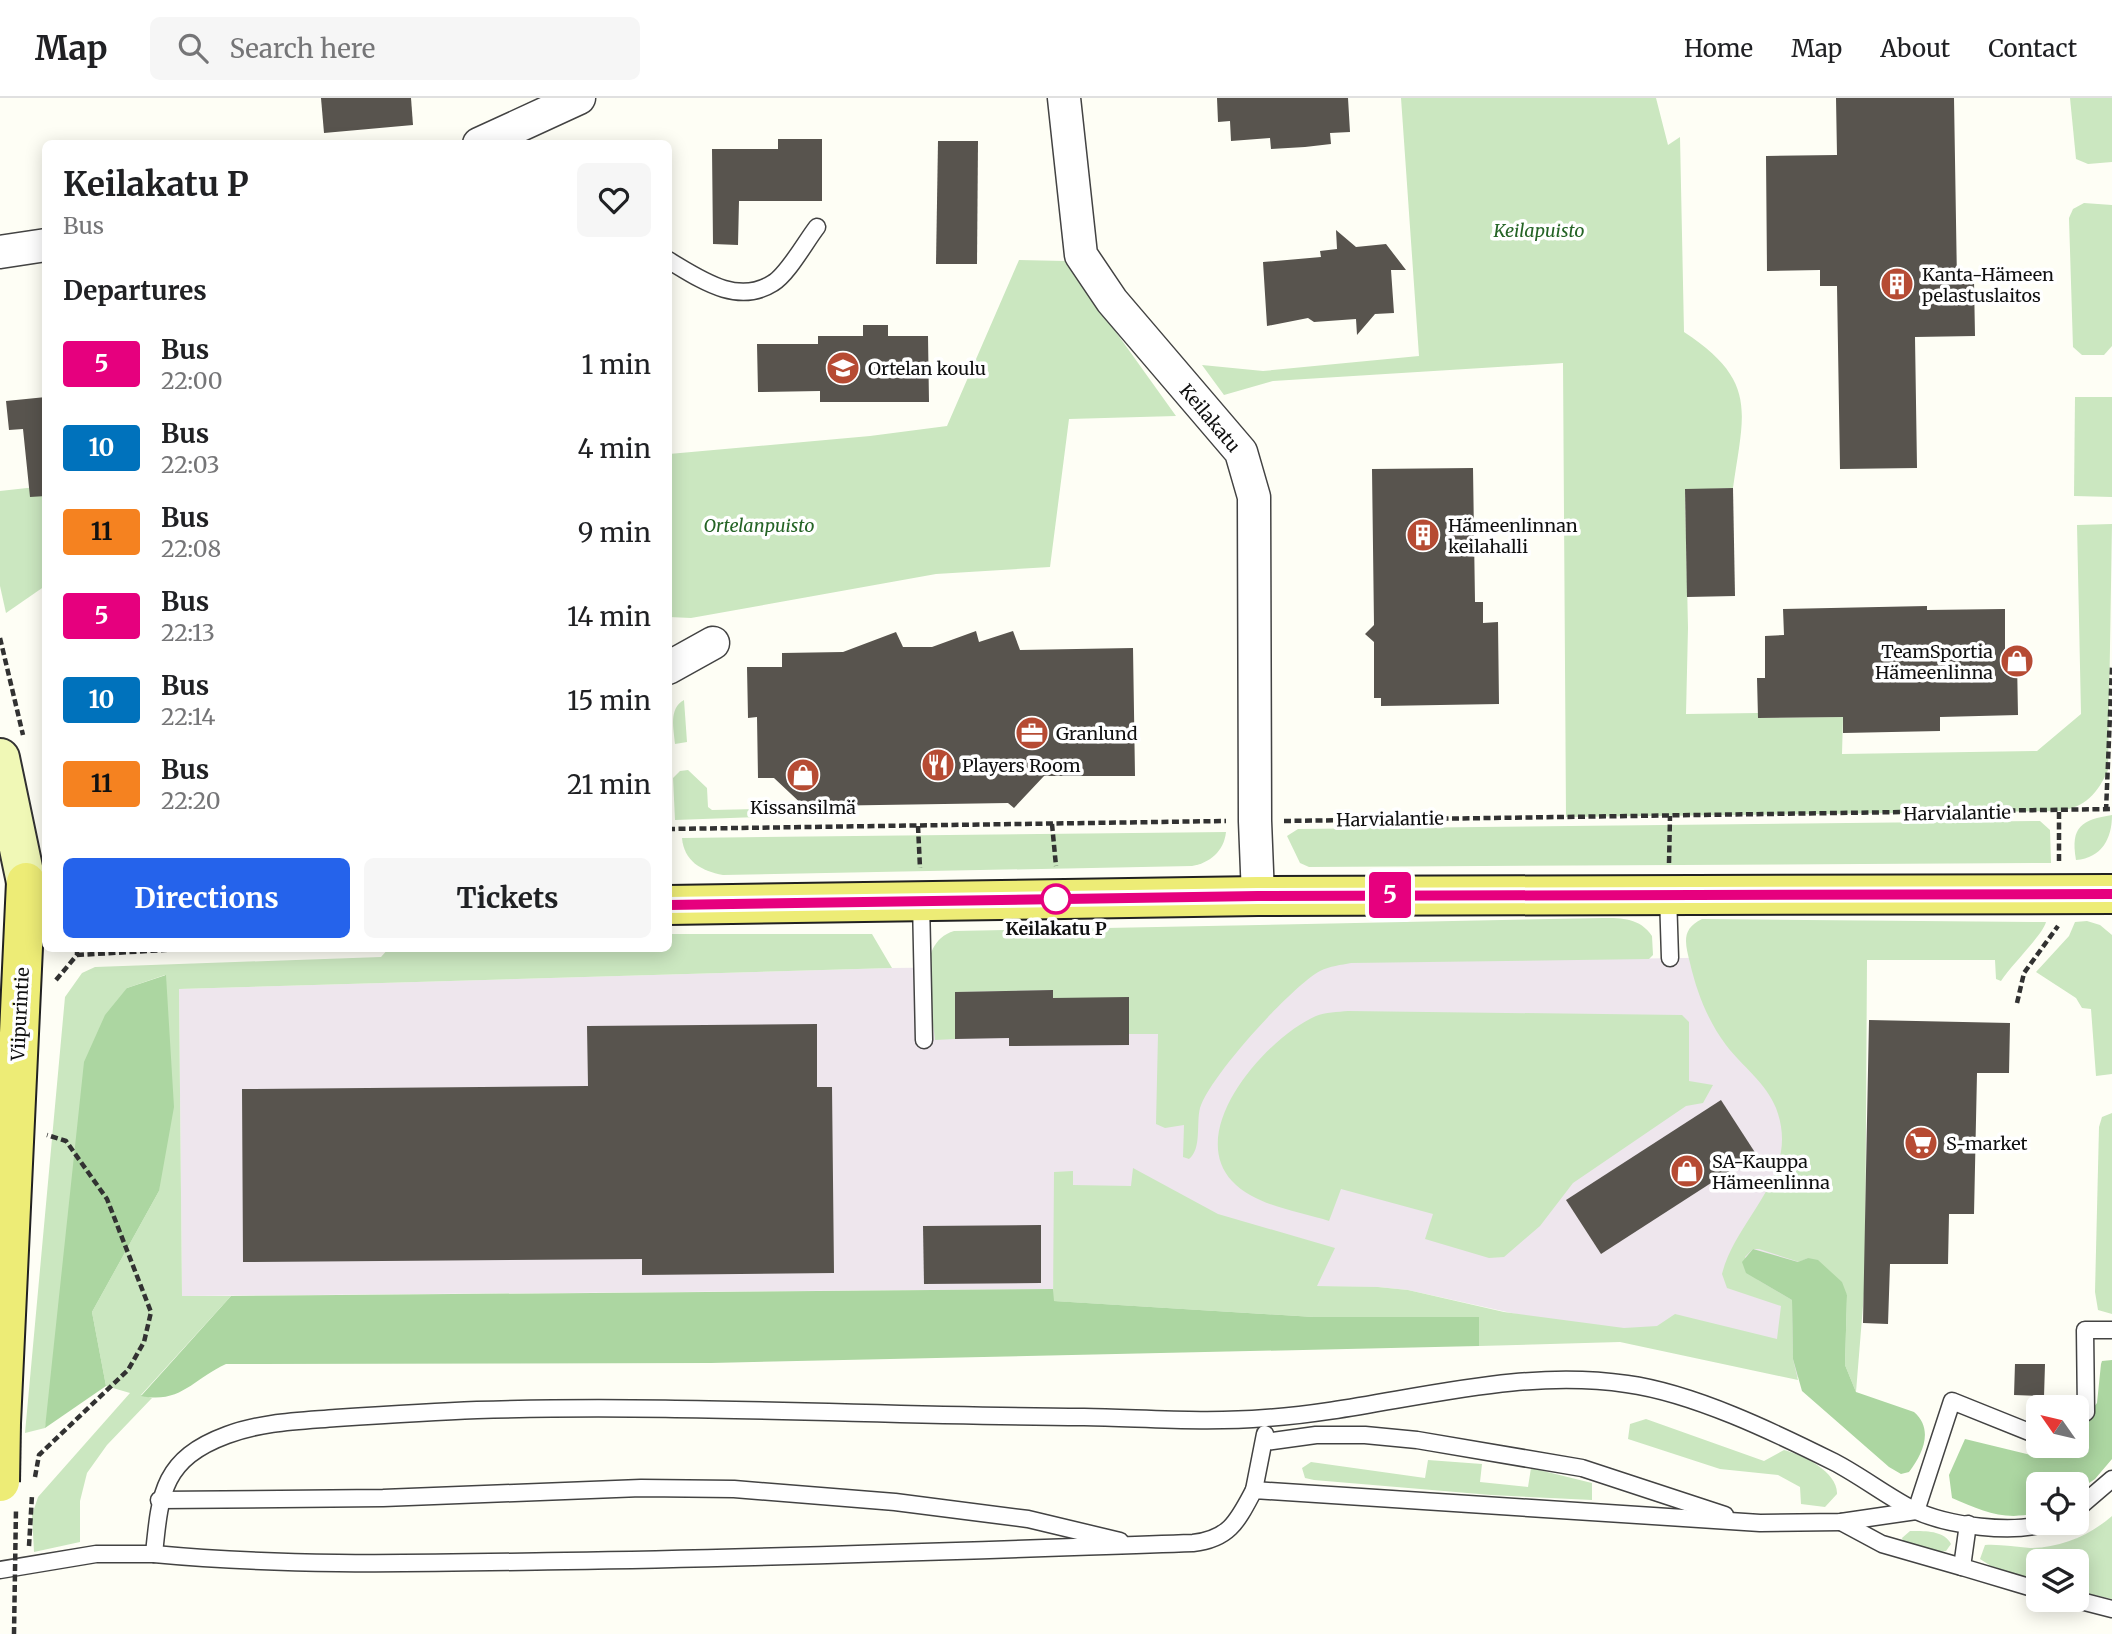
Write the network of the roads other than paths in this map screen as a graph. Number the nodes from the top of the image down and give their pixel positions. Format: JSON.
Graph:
{"nodes":[{"id":1,"x":579,"y":98,"type":"edge"},
{"id":2,"x":1064,"y":98,"type":"edge"},
{"id":3,"x":490,"y":140,"type":"edge"},
{"id":4,"x":817,"y":227,"type":"dead end"},
{"id":5,"x":42,"y":246,"type":"edge"},
{"id":6,"x":0,"y":251,"type":"edge"},
{"id":7,"x":672,"y":262,"type":"edge"},
{"id":8,"x":713,"y":643,"type":"dead end"},
{"id":9,"x":672,"y":666,"type":"edge"},
{"id":10,"x":13,"y":751,"type":"edge"},
{"id":11,"x":24,"y":882,"type":"edge"},
{"id":12,"x":2112,"y":894,"type":"edge"},
{"id":13,"x":1668,"y":895,"type":"junction"},
{"id":14,"x":1258,"y":896,"type":"junction"},
{"id":15,"x":921,"y":901,"type":"junction"},
{"id":16,"x":672,"y":905,"type":"edge"},
{"id":17,"x":23,"y":928,"type":"edge"},
{"id":18,"x":1670,"y":958,"type":"dead end"},
{"id":19,"x":924,"y":1040,"type":"dead end"},
{"id":20,"x":2112,"y":1330,"type":"edge"},
{"id":21,"x":2086,"y":1395,"type":"edge"},
{"id":22,"x":1265,"y":1418,"type":"junction"},
{"id":23,"x":1,"y":1423,"type":"edge"},
{"id":24,"x":2026,"y":1431,"type":"edge"},
{"id":25,"x":1265,"y":1442,"type":"junction"},
{"id":26,"x":2112,"y":1479,"type":"edge"},
{"id":27,"x":21,"y":1489,"type":"edge"},
{"id":28,"x":1254,"y":1490,"type":"junction"},
{"id":29,"x":2089,"y":1499,"type":"edge"},
{"id":30,"x":159,"y":1500,"type":"junction"},
{"id":31,"x":1916,"y":1511,"type":"junction"},
{"id":32,"x":1742,"y":1522,"type":"junction"},
{"id":33,"x":1841,"y":1522,"type":"junction"},
{"id":34,"x":1968,"y":1524,"type":"junction"},
{"id":35,"x":2026,"y":1527,"type":"edge"},
{"id":36,"x":1133,"y":1544,"type":"junction"},
{"id":37,"x":154,"y":1554,"type":"junction"},
{"id":38,"x":1962,"y":1567,"type":"junction"},
{"id":39,"x":0,"y":1570,"type":"edge"},
{"id":40,"x":2026,"y":1586,"type":"edge"},
{"id":41,"x":2089,"y":1603,"type":"edge"},
{"id":42,"x":2112,"y":1609,"type":"edge"}],
"edges":[{"from":1,"to":3,"type":"street"},
{"from":2,"to":14,"type":"street","name":"Keilakatu"},
{"from":4,"to":7,"type":"lane"},
{"from":5,"to":6,"type":"street"},
{"from":8,"to":9,"type":"street"},
{"from":10,"to":11,"type":"main road","name":"Viipurintie"},
{"from":11,"to":17,"type":"main road","name":"Viipurintie"},
{"from":12,"to":13,"type":"main road"},
{"from":13,"to":14,"type":"main road"},
{"from":13,"to":18,"type":"lane"},
{"from":14,"to":15,"type":"main road"},
{"from":15,"to":16,"type":"main road"},
{"from":15,"to":19,"type":"lane"},
{"from":17,"to":23,"type":"main road","name":"Viipurintie"},
{"from":20,"to":21,"type":"lane"},
{"from":22,"to":25,"type":"lane"},
{"from":22,"to":30,"type":"lane"},
{"from":22,"to":31,"type":"lane"},
{"from":23,"to":27,"type":"main road","name":"Viipurintie","bridge":true},
{"from":24,"to":31,"type":"lane"},
{"from":25,"to":28,"type":"lane"},
{"from":25,"to":32,"type":"lane"},
{"from":26,"to":29,"type":"lane"},
{"from":28,"to":32,"type":"lane"},
{"from":28,"to":36,"type":"lane"},
{"from":30,"to":36,"type":"lane"},
{"from":30,"to":37,"type":"lane"},
{"from":31,"to":33,"type":"lane"},
{"from":31,"to":34,"type":"lane"},
{"from":32,"to":33,"type":"lane"},
{"from":33,"to":38,"type":"lane"},
{"from":34,"to":35,"type":"lane"},
{"from":34,"to":38,"type":"lane"},
{"from":36,"to":37,"type":"lane"},
{"from":37,"to":39,"type":"lane"},
{"from":38,"to":40,"type":"lane"},
{"from":41,"to":42,"type":"lane"}]}
